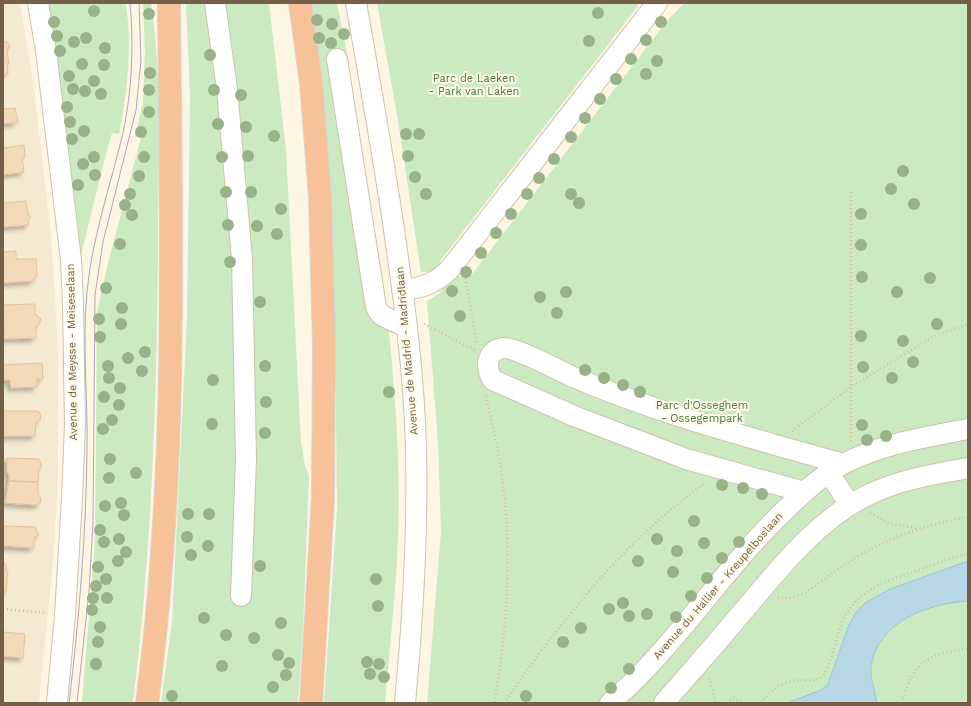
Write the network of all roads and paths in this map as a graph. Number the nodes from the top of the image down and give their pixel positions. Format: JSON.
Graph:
{"nodes":[{"id":1,"x":38,"y":3,"type":"edge"},
{"id":2,"x":169,"y":3,"type":"edge"},
{"id":3,"x":215,"y":3,"type":"edge"},
{"id":4,"x":290,"y":3,"type":"edge"},
{"id":5,"x":300,"y":3,"type":"edge"},
{"id":6,"x":356,"y":3,"type":"edge"},
{"id":7,"x":657,"y":3,"type":"edge"},
{"id":8,"x":337,"y":59,"type":"dead end"},
{"id":9,"x":851,"y":192,"type":"dead end"},
{"id":10,"x":320,"y":252,"type":"junction"},
{"id":11,"x":461,"y":254,"type":"junction"},
{"id":12,"x":402,"y":290,"type":"junction"},
{"id":13,"x":968,"y":324,"type":"edge"},
{"id":14,"x":415,"y":326,"type":"junction"},
{"id":15,"x":851,"y":387,"type":"junction"},
{"id":16,"x":485,"y":389,"type":"dead end"},
{"id":17,"x":968,"y":429,"type":"edge"},
{"id":18,"x":774,"y":444,"type":"junction"},
{"id":19,"x":841,"y":466,"type":"junction"},
{"id":20,"x":968,"y":468,"type":"edge"},
{"id":21,"x":724,"y":471,"type":"junction"},
{"id":22,"x":804,"y":492,"type":"junction"},
{"id":23,"x":853,"y":503,"type":"junction"},
{"id":24,"x":968,"y":517,"type":"edge"},
{"id":25,"x":917,"y":528,"type":"junction"},
{"id":26,"x":968,"y":554,"type":"edge"},
{"id":27,"x":762,"y":589,"type":"junction"},
{"id":28,"x":241,"y":596,"type":"dead end"},
{"id":29,"x":3,"y":609,"type":"edge"},
{"id":30,"x":66,"y":615,"type":"junction"},
{"id":31,"x":968,"y":649,"type":"edge"},
{"id":32,"x":702,"y":660,"type":"junction"},
{"id":33,"x":57,"y":703,"type":"edge"},
{"id":34,"x":147,"y":703,"type":"edge"},
{"id":35,"x":311,"y":703,"type":"edge"},
{"id":36,"x":405,"y":703,"type":"edge"},
{"id":37,"x":494,"y":703,"type":"edge"},
{"id":38,"x":504,"y":703,"type":"edge"},
{"id":39,"x":610,"y":703,"type":"edge"},
{"id":40,"x":664,"y":703,"type":"edge"},
{"id":41,"x":716,"y":703,"type":"edge"},
{"id":42,"x":727,"y":703,"type":"edge"},
{"id":43,"x":746,"y":703,"type":"edge"},
{"id":44,"x":761,"y":703,"type":"edge"},
{"id":45,"x":902,"y":703,"type":"edge"}],
"edges":[{"from":1,"to":30,"type":"street","name":"Avenue de Meysse - Meiseselaan"},
{"from":2,"to":34,"type":"highway"},
{"from":3,"to":28,"type":"street"},
{"from":4,"to":10,"type":"highway"},
{"from":5,"to":10,"type":"highway"},
{"from":6,"to":12,"type":"street","name":"Avenue de Madrid - Madridlaan"},
{"from":7,"to":11,"type":"street"},
{"from":8,"to":14,"type":"street"},
{"from":9,"to":15,"type":"path"},
{"from":10,"to":35,"type":"highway"},
{"from":11,"to":12,"type":"street"},
{"from":11,"to":14,"type":"path"},
{"from":12,"to":14,"type":"street","name":"Avenue de Madrid - Madridlaan"},
{"from":13,"to":15,"type":"path"},
{"from":14,"to":36,"type":"street","name":"Avenue de Madrid - Madridlaan"},
{"from":15,"to":18,"type":"path"},
{"from":15,"to":19,"type":"path"},
{"from":16,"to":37,"type":"path"},
{"from":17,"to":19,"type":"street","name":"Avenue du Hallier - Kreupelboslaan"},
{"from":18,"to":19,"type":"street"},
{"from":18,"to":21,"type":"street"},
{"from":19,"to":22,"type":"street","name":"Avenue du Hallier - Kreupelboslaan"},
{"from":19,"to":23,"type":"street"},
{"from":20,"to":23,"type":"street"},
{"from":21,"to":22,"type":"street"},
{"from":21,"to":38,"type":"path"},
{"from":22,"to":39,"type":"street","name":"Avenue du Hallier - Kreupelboslaan"},
{"from":23,"to":25,"type":"path"},
{"from":23,"to":27,"type":"street"},
{"from":24,"to":25,"type":"path"},
{"from":25,"to":27,"type":"path"},
{"from":26,"to":44,"type":"path"},
{"from":27,"to":32,"type":"street"},
{"from":29,"to":30,"type":"path"},
{"from":30,"to":33,"type":"street","name":"Avenue de Meysse - Meiseselaan"},
{"from":31,"to":45,"type":"path"},
{"from":32,"to":40,"type":"street"},
{"from":32,"to":41,"type":"path"},
{"from":42,"to":43,"type":"path"}]}
